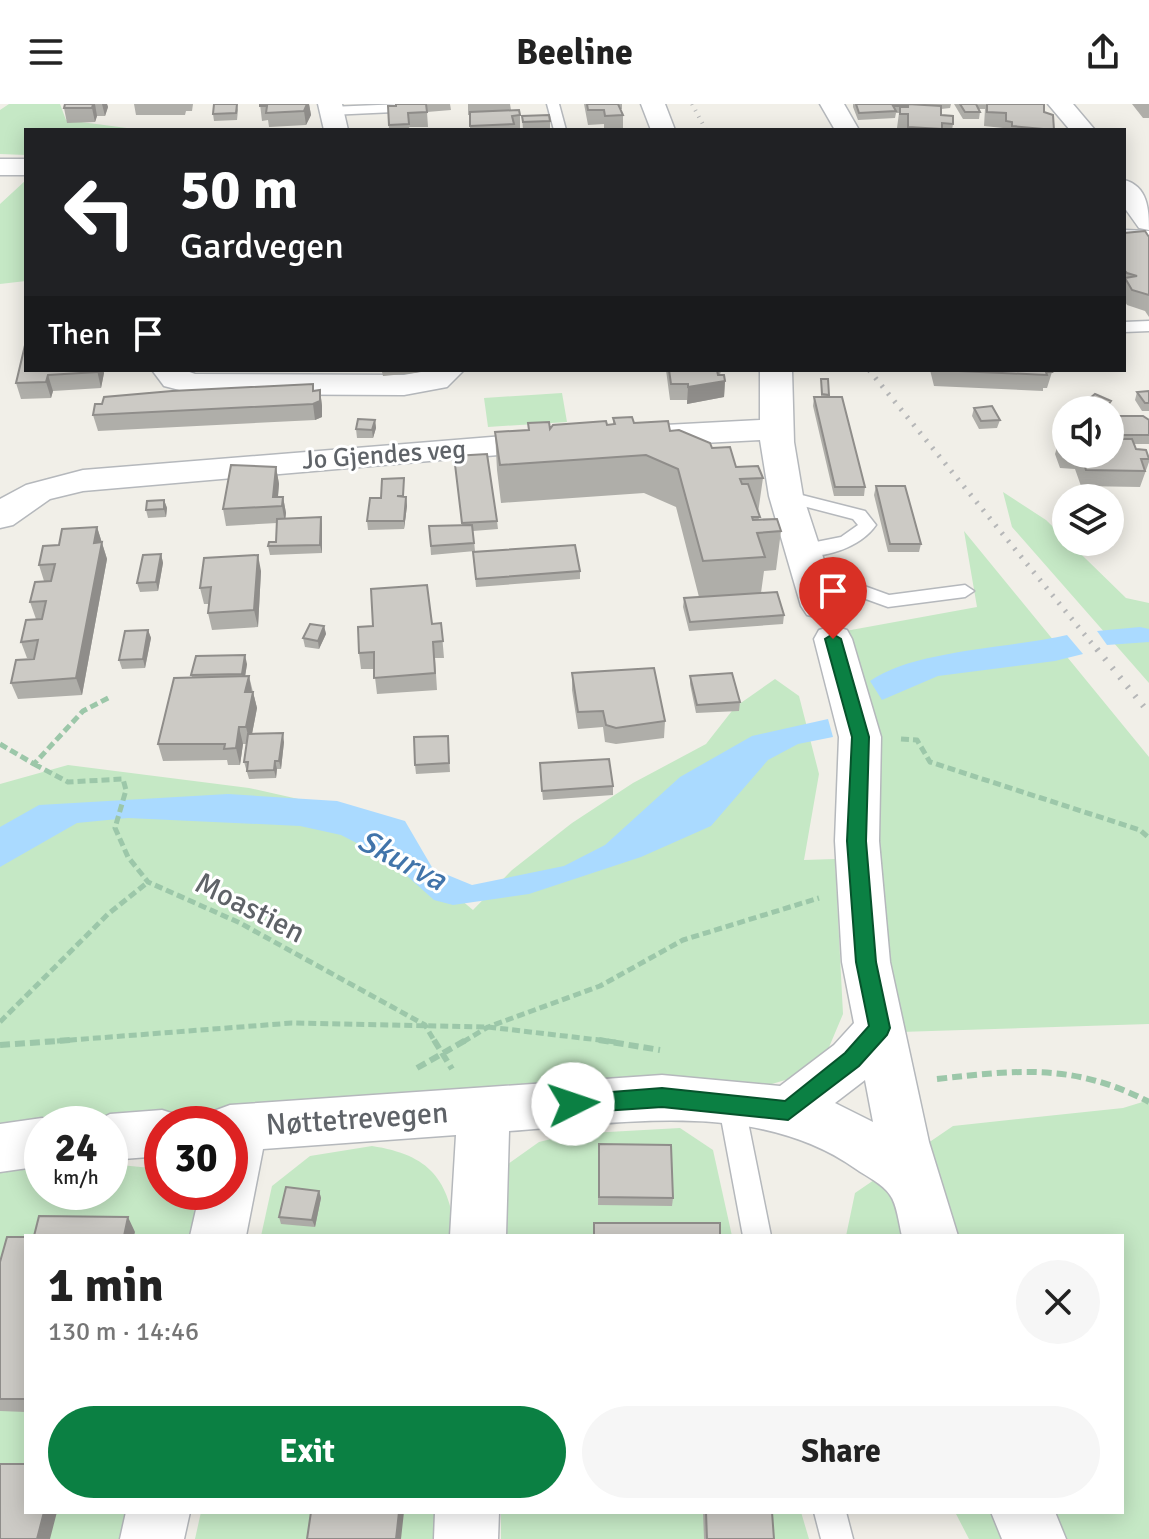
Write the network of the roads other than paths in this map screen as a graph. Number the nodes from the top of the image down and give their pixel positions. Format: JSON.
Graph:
{"nodes":[{"id":1,"x":553,"y":104,"type":"edge"},
{"id":2,"x":653,"y":104,"type":"edge"},
{"id":3,"x":832,"y":104,"type":"edge"},
{"id":4,"x":1060,"y":104,"type":"edge"},
{"id":5,"x":417,"y":107,"type":"edge"},
{"id":6,"x":332,"y":115,"type":"edge"},
{"id":7,"x":559,"y":128,"type":"edge"},
{"id":8,"x":662,"y":128,"type":"edge"},
{"id":9,"x":846,"y":128,"type":"edge"},
{"id":10,"x":1081,"y":128,"type":"edge"},
{"id":11,"x":0,"y":167,"type":"edge"},
{"id":12,"x":24,"y":167,"type":"edge"},
{"id":13,"x":1126,"y":170,"type":"edge"},
{"id":14,"x":1149,"y":175,"type":"edge"},
{"id":15,"x":1126,"y":191,"type":"edge"},
{"id":16,"x":1149,"y":222,"type":"edge"},
{"id":17,"x":1126,"y":234,"type":"edge"},
{"id":18,"x":1149,"y":235,"type":"edge"},
{"id":19,"x":1149,"y":326,"type":"edge"},
{"id":20,"x":1126,"y":327,"type":"edge"},
{"id":21,"x":170,"y":372,"type":"edge"},
{"id":22,"x":776,"y":372,"type":"edge"},
{"id":23,"x":437,"y":373,"type":"edge"},
{"id":24,"x":777,"y":429,"type":"junction"},
{"id":25,"x":786,"y":496,"type":"junction"},
{"id":26,"x":0,"y":517,"type":"edge"},
{"id":27,"x":806,"y":561,"type":"junction"},
{"id":28,"x":965,"y":591,"type":"dead end"},
{"id":29,"x":880,"y":1028,"type":"junction"},
{"id":30,"x":731,"y":1102,"type":"junction"},
{"id":31,"x":484,"y":1110,"type":"junction"},
{"id":32,"x":788,"y":1110,"type":"junction"},
{"id":33,"x":248,"y":1127,"type":"edge"},
{"id":34,"x":24,"y":1145,"type":"edge"},
{"id":35,"x":0,"y":1148,"type":"edge"},
{"id":36,"x":914,"y":1181,"type":"junction"},
{"id":37,"x":223,"y":1210,"type":"edge"},
{"id":38,"x":218,"y":1234,"type":"edge"},
{"id":39,"x":478,"y":1234,"type":"edge"},
{"id":40,"x":757,"y":1234,"type":"edge"},
{"id":41,"x":929,"y":1234,"type":"edge"},
{"id":42,"x":158,"y":1514,"type":"edge"},
{"id":43,"x":467,"y":1514,"type":"edge"},
{"id":44,"x":831,"y":1514,"type":"edge"},
{"id":45,"x":1024,"y":1514,"type":"edge"},
{"id":46,"x":152,"y":1539,"type":"edge"},
{"id":47,"x":466,"y":1539,"type":"edge"},
{"id":48,"x":837,"y":1539,"type":"edge"},
{"id":49,"x":1034,"y":1539,"type":"edge"}],
"edges":[{"from":1,"to":7,"type":"lane"},
{"from":2,"to":8,"type":"street"},
{"from":3,"to":9,"type":"street"},
{"from":4,"to":10,"type":"street"},
{"from":5,"to":6,"type":"lane"},
{"from":11,"to":12,"type":"street"},
{"from":13,"to":14,"type":"street"},
{"from":15,"to":16,"type":"street"},
{"from":17,"to":18,"type":"lane"},
{"from":19,"to":20,"type":"lane"},
{"from":21,"to":23,"type":"street"},
{"from":22,"to":24,"type":"street"},
{"from":24,"to":25,"type":"street"},
{"from":24,"to":26,"type":"street","name":"Jo Gjendes veg"},
{"from":25,"to":27,"type":"street"},
{"from":25,"to":27,"type":"lane"},
{"from":27,"to":28,"type":"lane"},
{"from":27,"to":29,"type":"street"},
{"from":29,"to":32,"type":"street"},
{"from":29,"to":36,"type":"street"},
{"from":30,"to":31,"type":"street","name":"Nøttetrevegen"},
{"from":30,"to":32,"type":"street","name":"Nøttetrevegen"},
{"from":30,"to":40,"type":"lane"},
{"from":31,"to":33,"type":"street","name":"Nøttetrevegen"},
{"from":31,"to":39,"type":"street","name":"Nøttetrevegen"},
{"from":32,"to":36,"type":"street","name":"Nøttetrevegen"},
{"from":34,"to":35,"type":"street"},
{"from":36,"to":41,"type":"street"},
{"from":37,"to":38,"type":"street"},
{"from":42,"to":46,"type":"street"},
{"from":43,"to":47,"type":"street"},
{"from":44,"to":48,"type":"lane"},
{"from":45,"to":49,"type":"street"}]}
